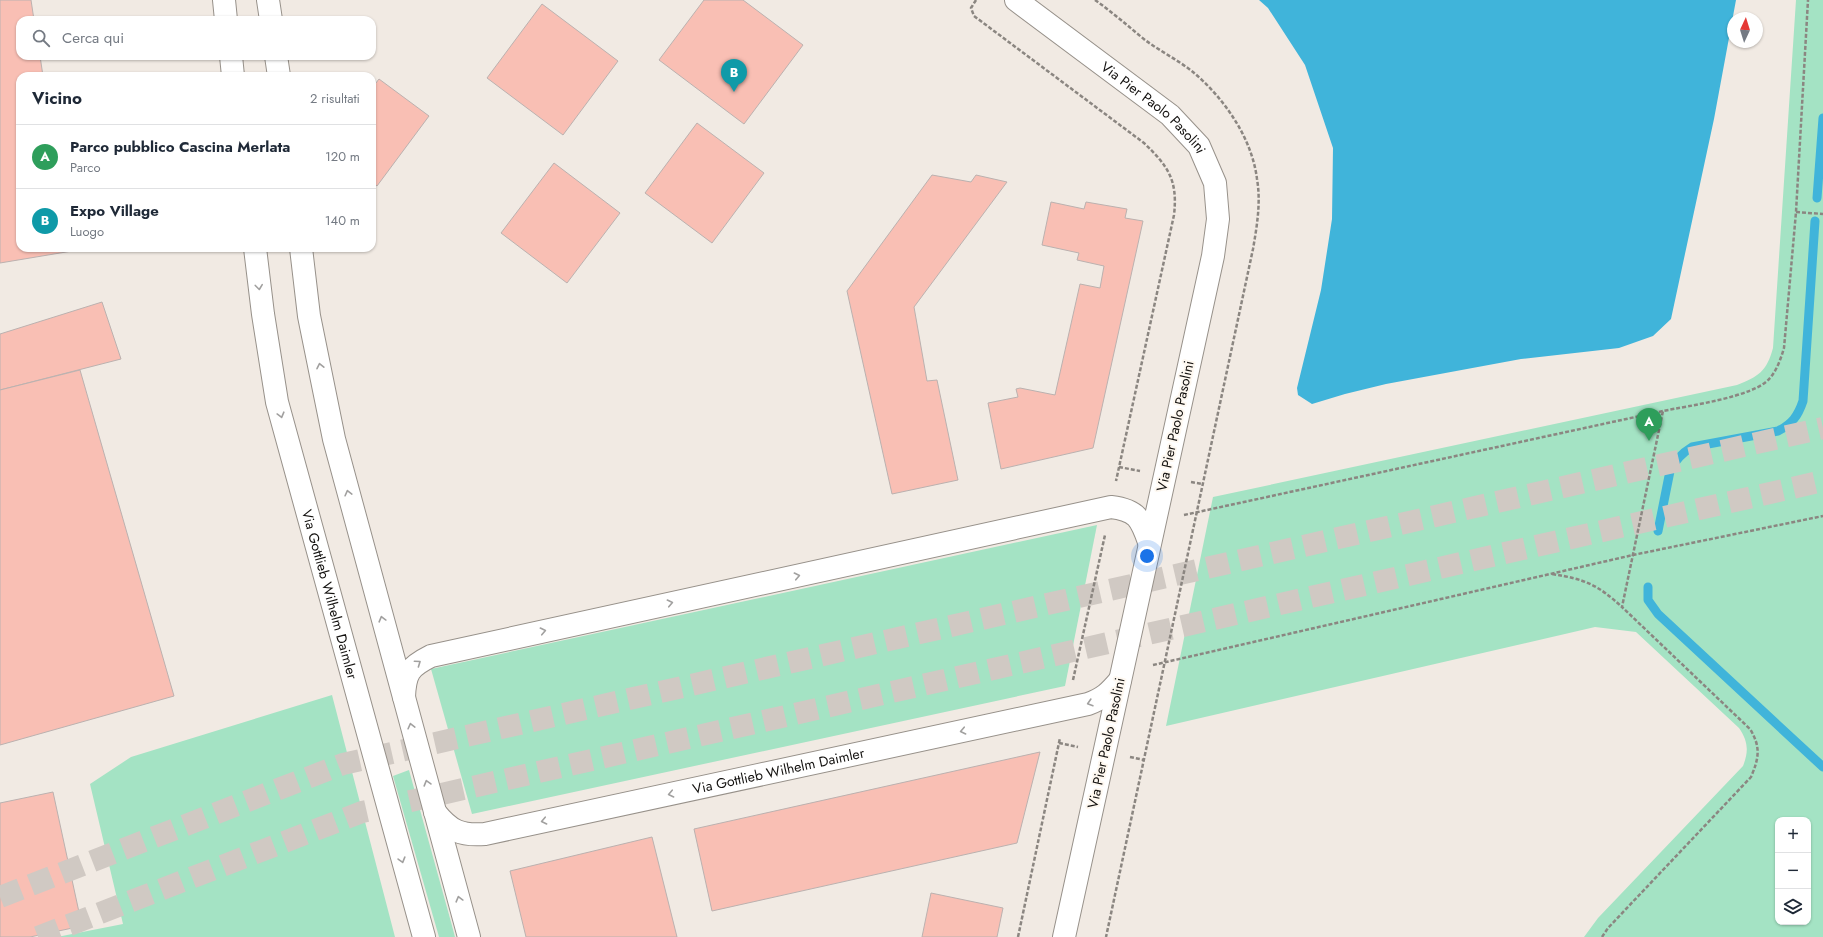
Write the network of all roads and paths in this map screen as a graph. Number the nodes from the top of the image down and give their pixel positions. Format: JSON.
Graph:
{"nodes":[{"id":1,"x":224,"y":0,"type":"edge"},
{"id":2,"x":268,"y":0,"type":"edge"},
{"id":3,"x":976,"y":0,"type":"edge"},
{"id":4,"x":1016,"y":0,"type":"edge"},
{"id":5,"x":1808,"y":0,"type":"edge"},
{"id":6,"x":226,"y":16,"type":"edge"},
{"id":7,"x":270,"y":16,"type":"edge"},
{"id":8,"x":231,"y":60,"type":"edge"},
{"id":9,"x":276,"y":60,"type":"edge"},
{"id":10,"x":233,"y":72,"type":"edge"},
{"id":11,"x":278,"y":72,"type":"edge"},
{"id":12,"x":1796,"y":212,"type":"junction"},
{"id":13,"x":1823,"y":214,"type":"edge"},
{"id":14,"x":255,"y":252,"type":"edge"},
{"id":15,"x":301,"y":252,"type":"edge"},
{"id":16,"x":1663,"y":411,"type":"junction"},
{"id":17,"x":1114,"y":486,"type":"dead end"},
{"id":18,"x":1184,"y":515,"type":"dead end"},
{"id":19,"x":1823,"y":516,"type":"edge"},
{"id":20,"x":1106,"y":530,"type":"dead end"},
{"id":21,"x":1150,"y":542,"type":"junction"},
{"id":22,"x":1633,"y":555,"type":"junction"},
{"id":23,"x":1551,"y":574,"type":"junction"},
{"id":24,"x":1622,"y":607,"type":"junction"},
{"id":25,"x":1153,"y":665,"type":"dead end"},
{"id":26,"x":1120,"y":680,"type":"junction"},
{"id":27,"x":1072,"y":681,"type":"dead end"},
{"id":28,"x":404,"y":697,"type":"junction"},
{"id":29,"x":1060,"y":736,"type":"dead end"},
{"id":30,"x":435,"y":812,"type":"junction"},
{"id":31,"x":424,"y":937,"type":"edge"},
{"id":32,"x":469,"y":937,"type":"edge"},
{"id":33,"x":1018,"y":937,"type":"edge"},
{"id":34,"x":1064,"y":937,"type":"edge"},
{"id":35,"x":1602,"y":937,"type":"edge"}],
"edges":[{"from":1,"to":6,"type":"street"},
{"from":2,"to":7,"type":"street"},
{"from":3,"to":17,"type":"path"},
{"from":4,"to":21,"type":"street","name":"Via Pier Paolo Pasolini"},
{"from":5,"to":12,"type":"path"},
{"from":8,"to":10,"type":"street"},
{"from":9,"to":11,"type":"street"},
{"from":12,"to":13,"type":"path"},
{"from":12,"to":16,"type":"path"},
{"from":14,"to":31,"type":"street","name":"Via Gottlieb Wilhelm Daimler","one_way":true},
{"from":28,"to":15,"type":"street","one_way":true},
{"from":16,"to":18,"type":"path"},
{"from":16,"to":22,"type":"path"},
{"from":19,"to":22,"type":"path"},
{"from":20,"to":27,"type":"path"},
{"from":21,"to":26,"type":"street","name":"Via Pier Paolo Pasolini"},
{"from":28,"to":21,"type":"street","one_way":true},
{"from":22,"to":23,"type":"path"},
{"from":22,"to":24,"type":"path"},
{"from":23,"to":24,"type":"path"},
{"from":23,"to":25,"type":"path"},
{"from":24,"to":35,"type":"path"},
{"from":26,"to":30,"type":"street","name":"Via Gottlieb Wilhelm Daimler","one_way":true},
{"from":26,"to":34,"type":"street","name":"Via Pier Paolo Pasolini"},
{"from":30,"to":28,"type":"street","one_way":true},
{"from":29,"to":33,"type":"path"},
{"from":32,"to":30,"type":"street","one_way":true}]}
